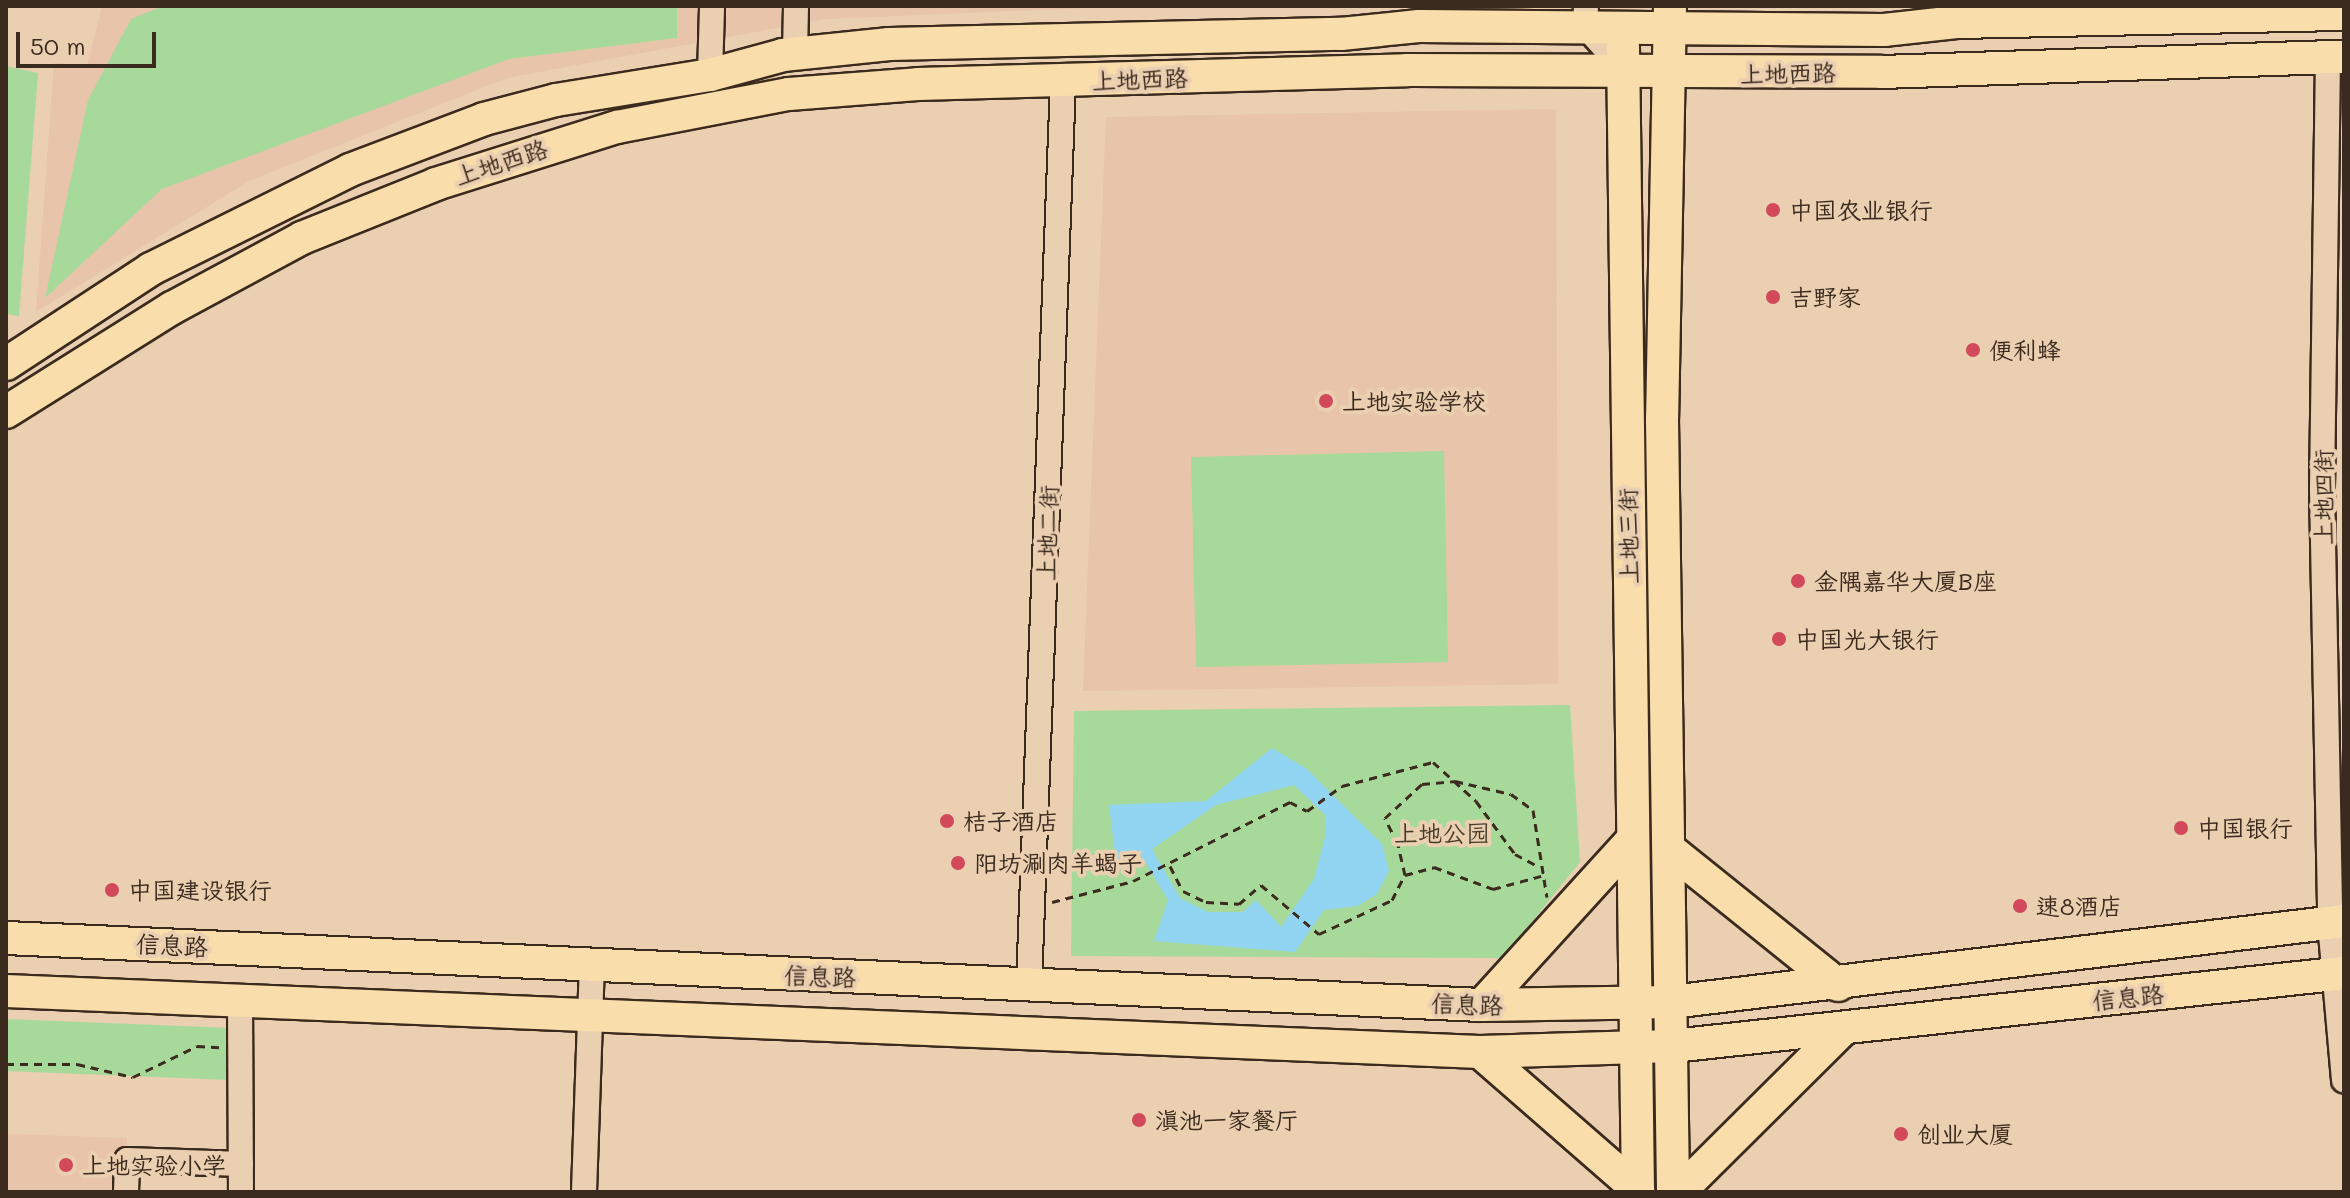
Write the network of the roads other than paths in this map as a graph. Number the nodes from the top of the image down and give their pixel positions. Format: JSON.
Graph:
{"nodes":[{"id":1,"x":712,"y":6,"type":"edge"},
{"id":2,"x":796,"y":6,"type":"edge"},
{"id":3,"x":2344,"y":14,"type":"edge"},
{"id":4,"x":1586,"y":16,"type":"edge"},
{"id":5,"x":1623,"y":17,"type":"edge"},
{"id":6,"x":1670,"y":18,"type":"edge"},
{"id":7,"x":795,"y":54,"type":"junction"},
{"id":8,"x":2336,"y":57,"type":"edge"},
{"id":9,"x":1624,"y":69,"type":"junction"},
{"id":10,"x":1669,"y":71,"type":"junction"},
{"id":11,"x":710,"y":75,"type":"junction"},
{"id":12,"x":1063,"y":82,"type":"junction"},
{"id":13,"x":6,"y":364,"type":"edge"},
{"id":14,"x":6,"y":412,"type":"edge"},
{"id":15,"x":2333,"y":488,"type":"edge"},
{"id":16,"x":1632,"y":840,"type":"junction"},
{"id":17,"x":1669,"y":849,"type":"junction"},
{"id":18,"x":2337,"y":922,"type":"edge"},
{"id":19,"x":6,"y":938,"type":"edge"},
{"id":20,"x":592,"y":966,"type":"junction"},
{"id":21,"x":2338,"y":974,"type":"edge"},
{"id":22,"x":1029,"y":984,"type":"junction"},
{"id":23,"x":1838,"y":985,"type":"junction"},
{"id":24,"x":6,"y":991,"type":"edge"},
{"id":25,"x":240,"y":1002,"type":"junction"},
{"id":26,"x":1671,"y":1002,"type":"junction"},
{"id":27,"x":1634,"y":1003,"type":"junction"},
{"id":28,"x":1482,"y":1005,"type":"junction"},
{"id":29,"x":589,"y":1014,"type":"junction"},
{"id":30,"x":1842,"y":1030,"type":"junction"},
{"id":31,"x":1673,"y":1046,"type":"junction"},
{"id":32,"x":1635,"y":1047,"type":"junction"},
{"id":33,"x":1480,"y":1052,"type":"junction"},
{"id":34,"x":2344,"y":1080,"type":"edge"},
{"id":35,"x":241,"y":1164,"type":"junction"},
{"id":36,"x":1638,"y":1191,"type":"edge"},
{"id":37,"x":126,"y":1192,"type":"edge"},
{"id":38,"x":241,"y":1192,"type":"edge"},
{"id":39,"x":584,"y":1192,"type":"edge"},
{"id":40,"x":1673,"y":1192,"type":"edge"},
{"id":41,"x":1679,"y":1192,"type":"edge"}],
"edges":[{"from":1,"to":11,"type":"street"},
{"from":2,"to":7,"type":"street"},
{"from":3,"to":6,"type":"main road","name":"上地西路"},
{"from":4,"to":5,"type":"main road","name":"上地西路"},
{"from":4,"to":7,"type":"main road","name":"上地西路"},
{"from":4,"to":9,"type":"street"},
{"from":5,"to":6,"type":"main road","name":"上地西路"},
{"from":5,"to":9,"type":"main road","name":"上地三街"},
{"from":6,"to":10,"type":"main road","name":"上地三街"},
{"from":7,"to":11,"type":"main road","name":"上地西路"},
{"from":8,"to":10,"type":"main road","name":"上地西路"},
{"from":8,"to":15,"type":"street","name":"上地四街"},
{"from":9,"to":10,"type":"main road","name":"上地西路"},
{"from":9,"to":12,"type":"main road","name":"上地西路"},
{"from":9,"to":16,"type":"main road","name":"上地三街"},
{"from":10,"to":17,"type":"main road","name":"上地三街"},
{"from":11,"to":13,"type":"main road","name":"上地西路"},
{"from":12,"to":14,"type":"main road","name":"上地西路"},
{"from":12,"to":22,"type":"street","name":"上地二街"},
{"from":15,"to":18,"type":"street","name":"上地四街"},
{"from":16,"to":27,"type":"main road","name":"上地三街"},
{"from":16,"to":28,"type":"main road"},
{"from":17,"to":23,"type":"main road"},
{"from":17,"to":26,"type":"main road","name":"上地三街"},
{"from":18,"to":21,"type":"street","name":"上地四街"},
{"from":18,"to":23,"type":"main road","name":"信息路"},
{"from":19,"to":20,"type":"main road","name":"信息路"},
{"from":20,"to":22,"type":"main road","name":"信息路"},
{"from":20,"to":29,"type":"street"},
{"from":21,"to":30,"type":"main road","name":"信息路"},
{"from":21,"to":34,"type":"street","name":"上地四街"},
{"from":22,"to":28,"type":"main road","name":"信息路"},
{"from":23,"to":26,"type":"main road","name":"信息路"},
{"from":24,"to":25,"type":"main road","name":"信息路"},
{"from":25,"to":29,"type":"main road","name":"信息路"},
{"from":25,"to":35,"type":"street"},
{"from":26,"to":27,"type":"main road","name":"信息路"},
{"from":26,"to":31,"type":"main road","name":"上地三街"},
{"from":27,"to":28,"type":"main road","name":"信息路"},
{"from":27,"to":32,"type":"main road","name":"上地三街"},
{"from":29,"to":33,"type":"main road","name":"信息路"},
{"from":29,"to":39,"type":"street"},
{"from":30,"to":31,"type":"main road","name":"信息路"},
{"from":30,"to":41,"type":"main road"},
{"from":31,"to":32,"type":"main road","name":"信息路"},
{"from":31,"to":40,"type":"main road"},
{"from":32,"to":33,"type":"main road","name":"信息路"},
{"from":32,"to":36,"type":"main road","name":"上地三街"},
{"from":33,"to":36,"type":"main road"},
{"from":35,"to":37,"type":"street"},
{"from":35,"to":38,"type":"street"}]}
